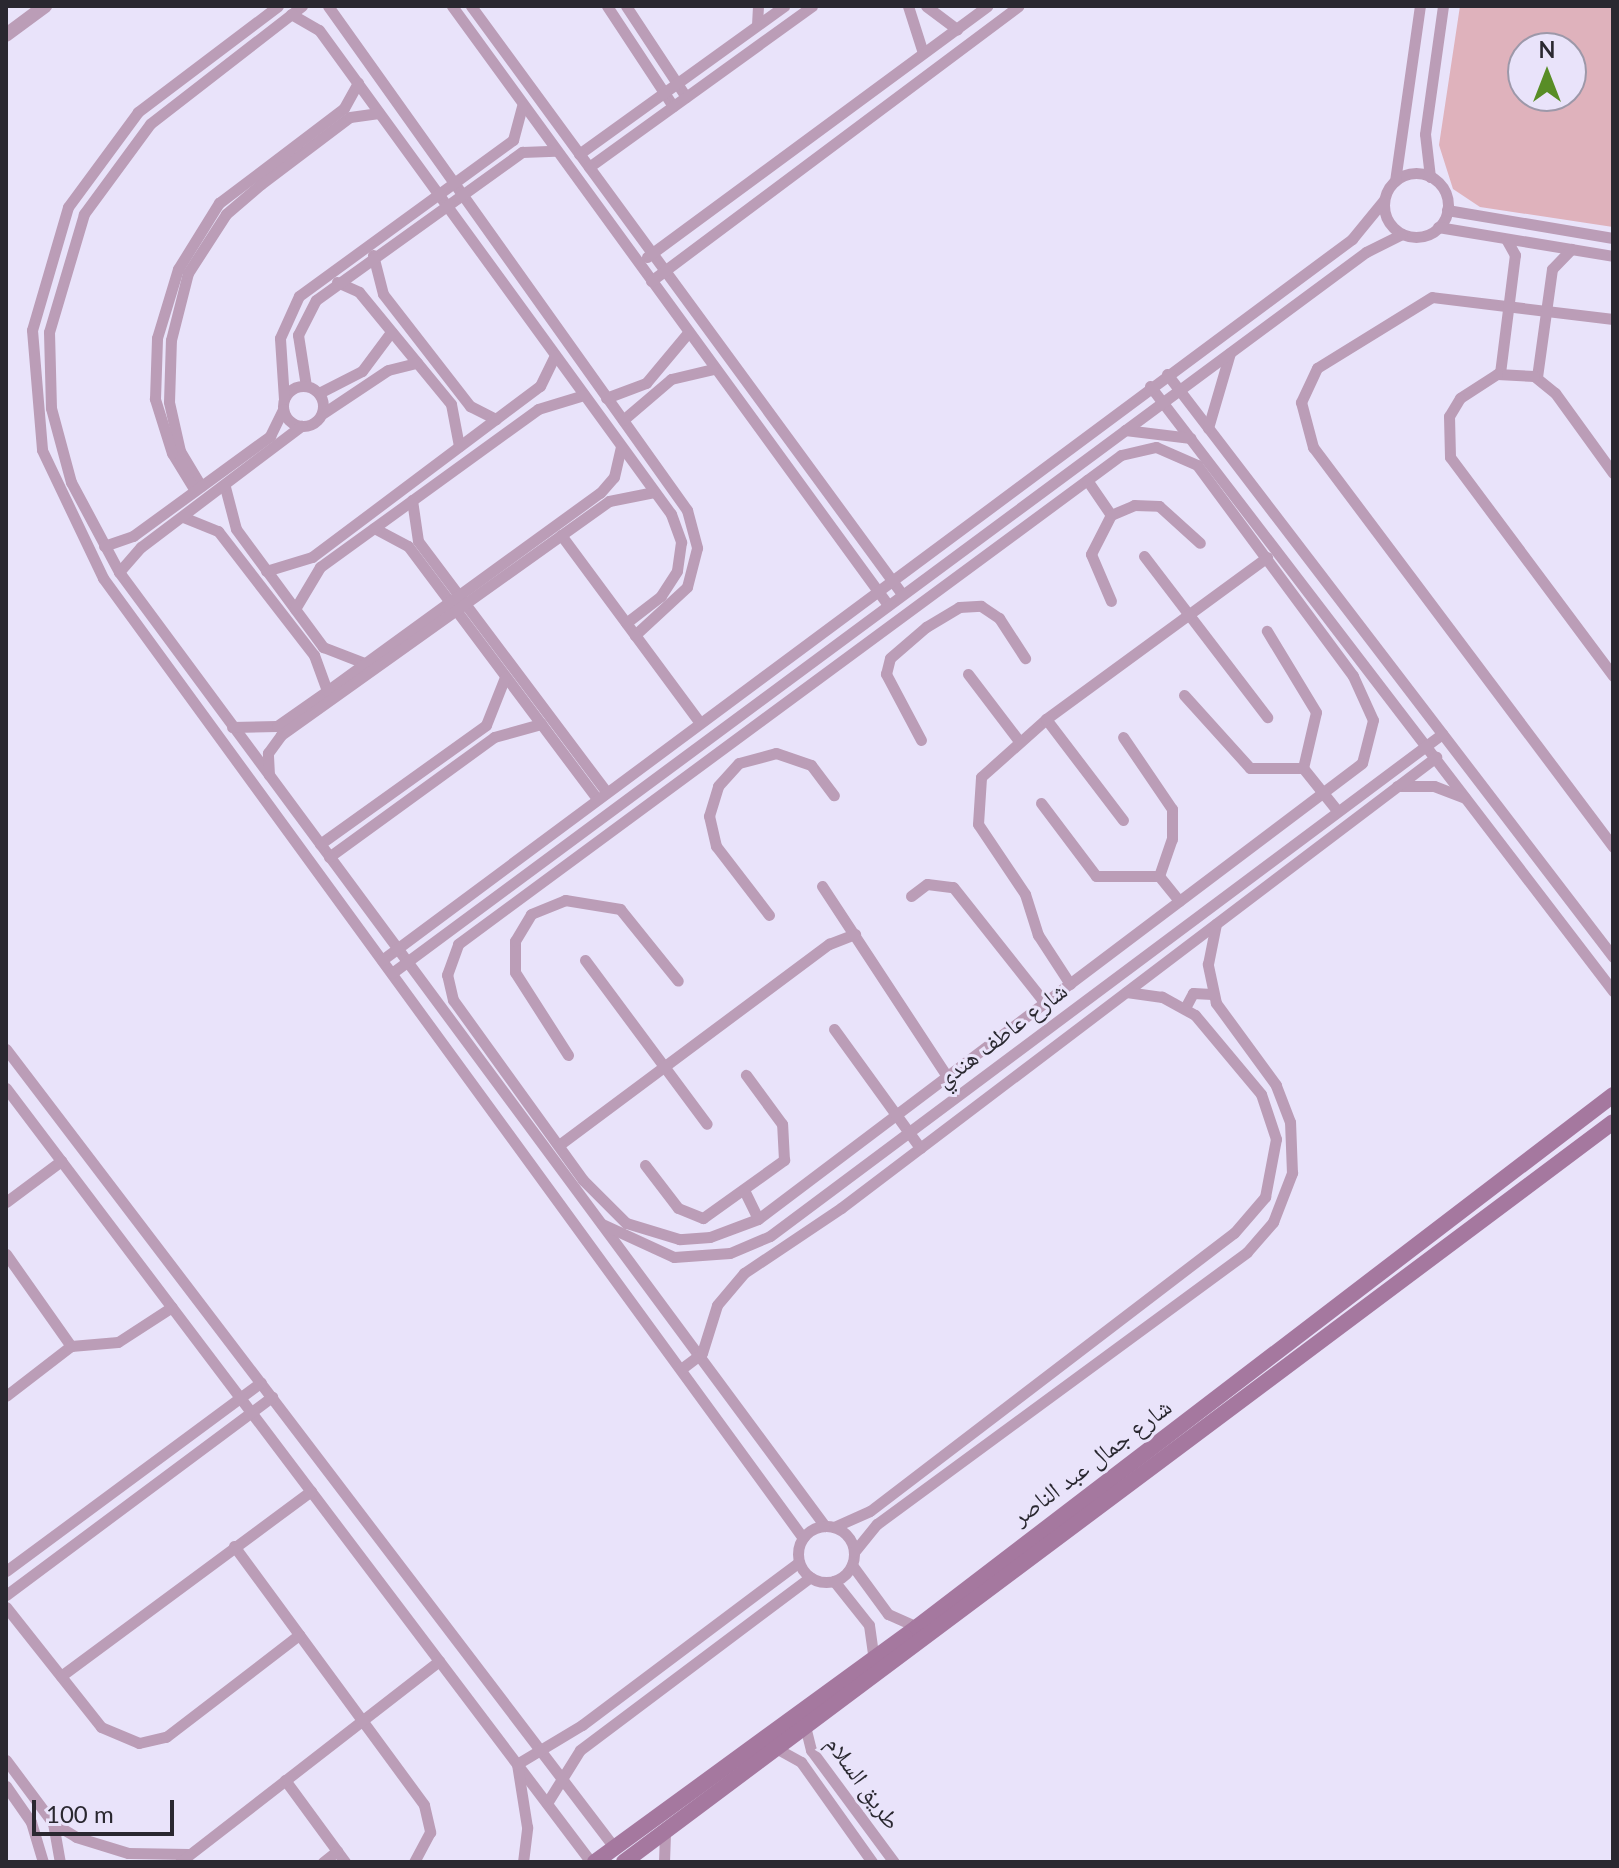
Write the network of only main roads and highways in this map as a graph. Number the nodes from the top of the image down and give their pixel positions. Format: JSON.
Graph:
{"nodes":[{"id":1,"x":1613,"y":1095,"type":"edge"},
{"id":2,"x":1613,"y":1122,"type":"edge"},
{"id":3,"x":1197,"y":1422,"type":"junction"},
{"id":4,"x":1167,"y":1446,"type":"junction"},
{"id":5,"x":593,"y":1862,"type":"edge"},
{"id":6,"x":629,"y":1862,"type":"edge"}],
"edges":[{"from":1,"to":3,"type":"main road","name":"شارع جمال عبد الناصر"},
{"from":2,"to":3,"type":"main road","name":"شارع جمال عبد الناصر"},
{"from":3,"to":4,"type":"main road","name":"شارع جمال عبد الناصر"},
{"from":4,"to":5,"type":"main road","name":"شارع جمال عبد الناصر"},
{"from":4,"to":6,"type":"main road","name":"شارع جمال عبد الناصر"}]}
